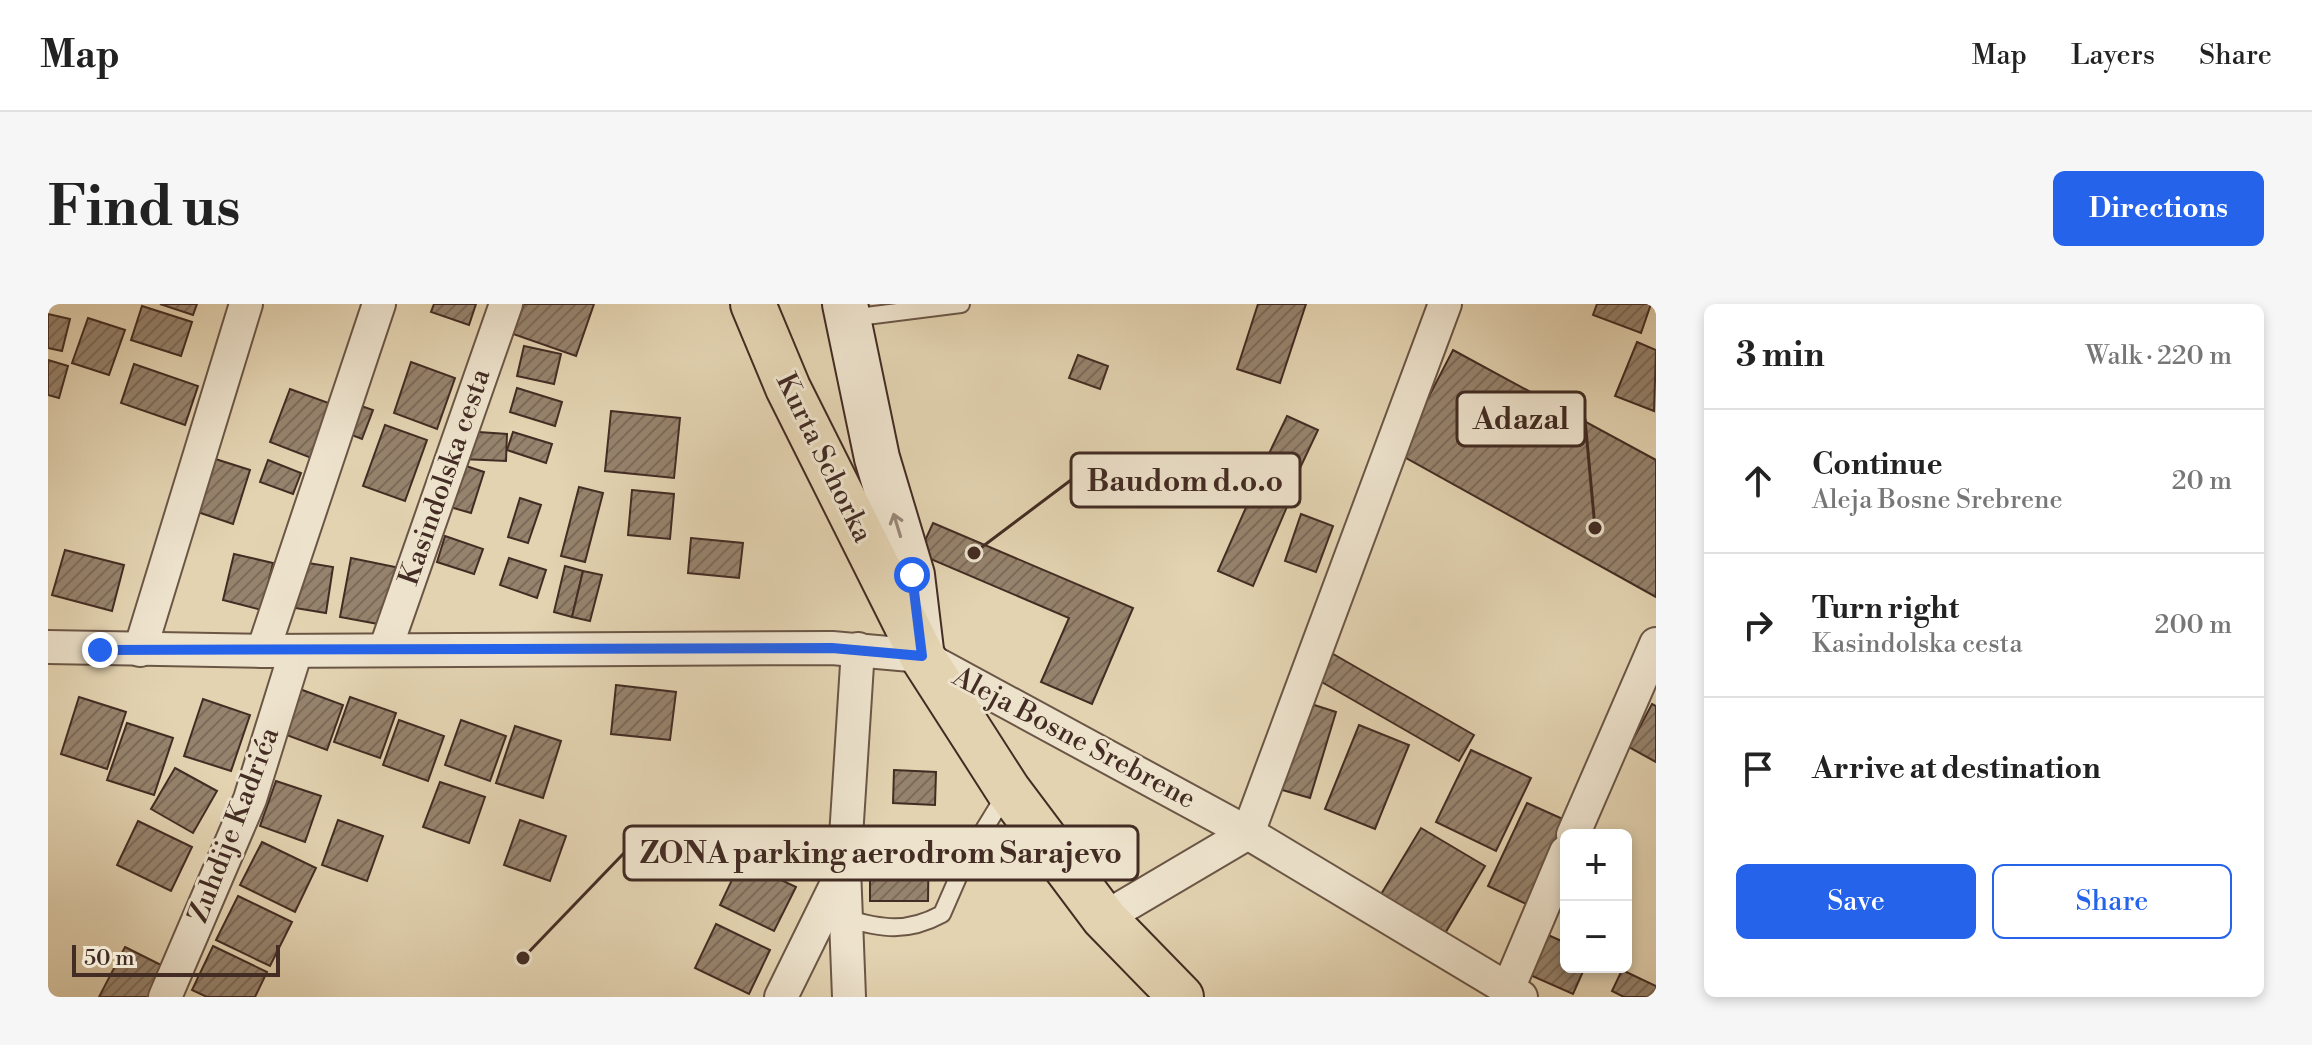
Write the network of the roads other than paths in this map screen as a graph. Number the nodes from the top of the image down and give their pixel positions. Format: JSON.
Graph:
{"nodes":[{"id":1,"x":246,"y":304,"type":"edge"},
{"id":2,"x":379,"y":304,"type":"edge"},
{"id":3,"x":506,"y":304,"type":"edge"},
{"id":4,"x":961,"y":304,"type":"edge"},
{"id":5,"x":1445,"y":304,"type":"edge"},
{"id":6,"x":763,"y":311,"type":"edge"},
{"id":7,"x":847,"y":311,"type":"edge"},
{"id":8,"x":1656,"y":644,"type":"edge"},
{"id":9,"x":48,"y":647,"type":"edge"},
{"id":10,"x":858,"y":649,"type":"junction"},
{"id":11,"x":140,"y":650,"type":"junction"},
{"id":12,"x":385,"y":650,"type":"junction"},
{"id":13,"x":263,"y":651,"type":"junction"},
{"id":14,"x":296,"y":651,"type":"junction"},
{"id":15,"x":922,"y":656,"type":"junction"},
{"id":16,"x":1008,"y":790,"type":"junction"},
{"id":17,"x":1576,"y":829,"type":"edge"},
{"id":18,"x":1248,"y":833,"type":"junction"},
{"id":19,"x":844,"y":868,"type":"junction"},
{"id":20,"x":1560,"y":869,"type":"edge"},
{"id":21,"x":845,"y":918,"type":"junction"},
{"id":22,"x":1104,"y":918,"type":"junction"},
{"id":23,"x":1515,"y":993,"type":"edge"},
{"id":24,"x":165,"y":997,"type":"edge"},
{"id":25,"x":781,"y":997,"type":"edge"},
{"id":26,"x":849,"y":997,"type":"edge"},
{"id":27,"x":1181,"y":997,"type":"edge"}],
"edges":[{"from":1,"to":11,"type":"street"},
{"from":2,"to":13,"type":"street"},
{"from":3,"to":12,"type":"street","name":"Kasindolska cesta"},
{"from":4,"to":7,"type":"lane"},
{"from":5,"to":18,"type":"street"},
{"from":6,"to":15,"type":"main road","name":"Kurta Schorka"},
{"from":15,"to":7,"type":"street","name":"Aleja Bosne Srebrene","one_way":true},
{"from":8,"to":17,"type":"street"},
{"from":9,"to":11,"type":"street"},
{"from":10,"to":12,"type":"street"},
{"from":10,"to":15,"type":"street"},
{"from":10,"to":19,"type":"street"},
{"from":11,"to":13,"type":"street"},
{"from":12,"to":14,"type":"street"},
{"from":13,"to":14,"type":"street"},
{"from":14,"to":24,"type":"street","name":"Zuhdije Kadrića"},
{"from":15,"to":16,"type":"main road","name":"Kurta Schorka"},
{"from":15,"to":18,"type":"street","name":"Aleja Bosne Srebrene"},
{"from":16,"to":21,"type":"lane"},
{"from":16,"to":22,"type":"main road","name":"Kurta Schorka"},
{"from":18,"to":22,"type":"street"},
{"from":18,"to":23,"type":"street","name":"Aleja Bosne Srebrene"},
{"from":19,"to":21,"type":"street"},
{"from":19,"to":25,"type":"street"},
{"from":20,"to":23,"type":"street"},
{"from":21,"to":26,"type":"street"},
{"from":22,"to":27,"type":"main road","name":"Kurta Schorka"}]}
